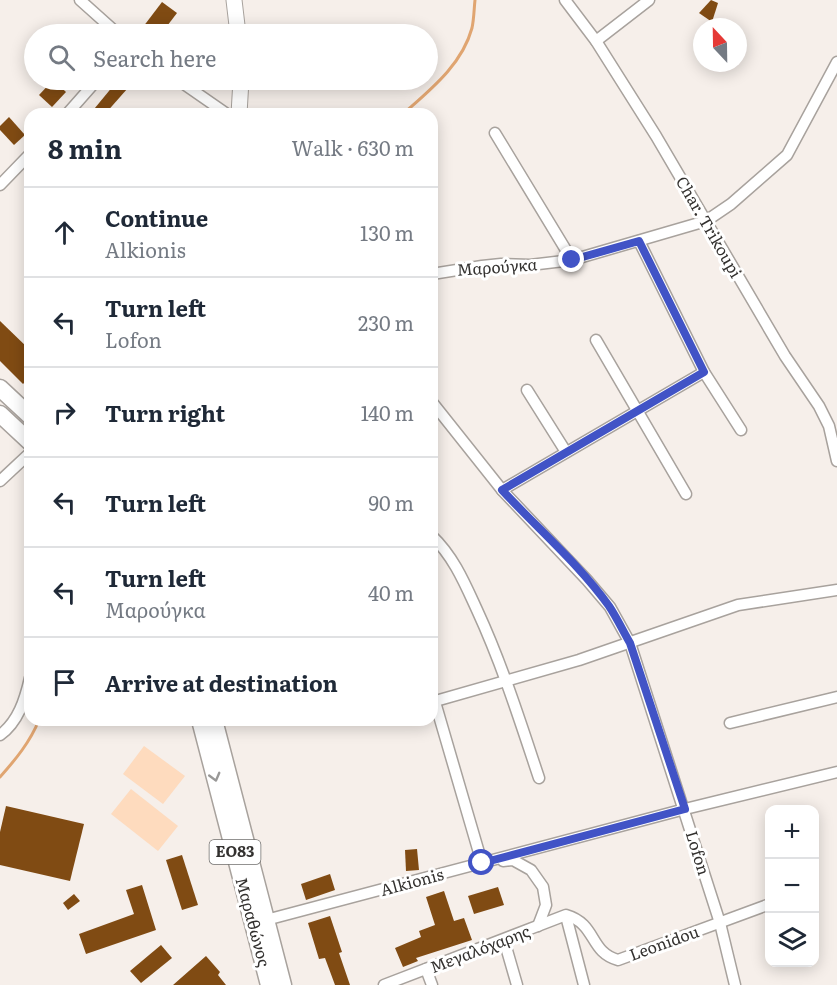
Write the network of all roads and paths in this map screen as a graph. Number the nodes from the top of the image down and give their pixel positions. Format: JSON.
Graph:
{"nodes":[{"id":1,"x":80,"y":0,"type":"edge"},
{"id":2,"x":234,"y":0,"type":"edge"},
{"id":3,"x":565,"y":0,"type":"edge"},
{"id":4,"x":649,"y":0,"type":"edge"},
{"id":5,"x":107,"y":24,"type":"edge"},
{"id":6,"x":237,"y":24,"type":"edge"},
{"id":7,"x":596,"y":41,"type":"junction"},
{"id":8,"x":837,"y":62,"type":"edge"},
{"id":9,"x":88,"y":90,"type":"edge"},
{"id":10,"x":192,"y":90,"type":"edge"},
{"id":11,"x":240,"y":90,"type":"edge"},
{"id":12,"x":72,"y":108,"type":"edge"},
{"id":13,"x":218,"y":108,"type":"edge"},
{"id":14,"x":239,"y":108,"type":"edge"},
{"id":15,"x":495,"y":133,"type":"dead end"},
{"id":16,"x":24,"y":160,"type":"edge"},
{"id":17,"x":0,"y":185,"type":"edge"},
{"id":18,"x":706,"y":221,"type":"junction"},
{"id":19,"x":639,"y":241,"type":"junction"},
{"id":20,"x":572,"y":260,"type":"junction"},
{"id":21,"x":438,"y":273,"type":"edge"},
{"id":22,"x":596,"y":340,"type":"dead end"},
{"id":23,"x":704,"y":372,"type":"junction"},
{"id":24,"x":0,"y":388,"type":"edge"},
{"id":25,"x":527,"y":390,"type":"dead end"},
{"id":26,"x":24,"y":410,"type":"edge"},
{"id":27,"x":438,"y":410,"type":"edge"},
{"id":28,"x":636,"y":411,"type":"junction"},
{"id":29,"x":0,"y":414,"type":"edge"},
{"id":30,"x":741,"y":430,"type":"dead end"},
{"id":31,"x":24,"y":436,"type":"edge"},
{"id":32,"x":566,"y":452,"type":"junction"},
{"id":33,"x":24,"y":459,"type":"edge"},
{"id":34,"x":837,"y":461,"type":"edge"},
{"id":35,"x":0,"y":481,"type":"edge"},
{"id":36,"x":502,"y":490,"type":"junction"},
{"id":37,"x":686,"y":494,"type":"dead end"},
{"id":38,"x":438,"y":544,"type":"edge"},
{"id":39,"x":837,"y":590,"type":"edge"},
{"id":40,"x":630,"y":643,"type":"junction"},
{"id":41,"x":506,"y":680,"type":"junction"},
{"id":42,"x":24,"y":697,"type":"edge"},
{"id":43,"x":837,"y":697,"type":"edge"},
{"id":44,"x":438,"y":700,"type":"edge"},
{"id":45,"x":438,"y":718,"type":"edge"},
{"id":46,"x":730,"y":723,"type":"dead end"},
{"id":47,"x":202,"y":726,"type":"edge"},
{"id":48,"x":216,"y":726,"type":"edge"},
{"id":49,"x":0,"y":735,"type":"edge"},
{"id":50,"x":837,"y":772,"type":"edge"},
{"id":51,"x":539,"y":778,"type":"dead end"},
{"id":52,"x":685,"y":809,"type":"junction"},
{"id":53,"x":482,"y":863,"type":"junction"},
{"id":54,"x":765,"y":906,"type":"edge"},
{"id":55,"x":570,"y":917,"type":"junction"},
{"id":56,"x":266,"y":920,"type":"junction"},
{"id":57,"x":720,"y":923,"type":"junction"},
{"id":58,"x":538,"y":926,"type":"junction"},
{"id":59,"x":504,"y":940,"type":"junction"},
{"id":60,"x":426,"y":969,"type":"junction"},
{"id":61,"x":269,"y":985,"type":"edge"},
{"id":62,"x":283,"y":985,"type":"edge"},
{"id":63,"x":384,"y":985,"type":"edge"},
{"id":64,"x":432,"y":985,"type":"edge"},
{"id":65,"x":517,"y":985,"type":"edge"},
{"id":66,"x":584,"y":985,"type":"edge"},
{"id":67,"x":735,"y":985,"type":"edge"}],
"edges":[{"from":1,"to":5,"type":"street"},
{"from":2,"to":6,"type":"street"},
{"from":3,"to":7,"type":"street","name":"Char. Trikoupi"},
{"from":4,"to":7,"type":"street"},
{"from":7,"to":18,"type":"street","name":"Char. Trikoupi"},
{"from":8,"to":18,"type":"street","name":"Μαρούγκα"},
{"from":9,"to":12,"type":"street"},
{"from":10,"to":13,"type":"street"},
{"from":11,"to":14,"type":"street"},
{"from":15,"to":20,"type":"street"},
{"from":16,"to":17,"type":"street"},
{"from":18,"to":19,"type":"street","name":"Μαρούγκα"},
{"from":18,"to":34,"type":"street","name":"Char. Trikoupi"},
{"from":19,"to":20,"type":"street","name":"Μαρούγκα"},
{"from":19,"to":23,"type":"street"},
{"from":20,"to":21,"type":"street","name":"Μαρούγκα"},
{"from":22,"to":28,"type":"street"},
{"from":23,"to":28,"type":"street"},
{"from":23,"to":30,"type":"street"},
{"from":24,"to":26,"type":"main road"},
{"from":25,"to":32,"type":"street"},
{"from":27,"to":36,"type":"street","name":"Lofon"},
{"from":28,"to":32,"type":"street"},
{"from":28,"to":37,"type":"street"},
{"from":29,"to":31,"type":"main road"},
{"from":32,"to":36,"type":"street"},
{"from":33,"to":35,"type":"street"},
{"from":36,"to":40,"type":"street","name":"Lofon"},
{"from":38,"to":41,"type":"street"},
{"from":39,"to":40,"type":"street"},
{"from":40,"to":41,"type":"street"},
{"from":40,"to":52,"type":"street","name":"Lofon"},
{"from":41,"to":44,"type":"street"},
{"from":41,"to":51,"type":"street"},
{"from":42,"to":49,"type":"street"},
{"from":43,"to":46,"type":"street"},
{"from":45,"to":53,"type":"street"},
{"from":47,"to":61,"type":"main road","name":"Μαραθώνος","number":"ΕΟ83","one_way":true},
{"from":48,"to":56,"type":"main road","name":"Μαραθώνος","number":"ΕΟ83"},
{"from":50,"to":52,"type":"street","name":"Alkionis"},
{"from":52,"to":53,"type":"street","name":"Alkionis"},
{"from":52,"to":57,"type":"street","name":"Lofon"},
{"from":53,"to":56,"type":"street","name":"Alkionis"},
{"from":53,"to":58,"type":"street"},
{"from":54,"to":57,"type":"street","name":"Leonidou"},
{"from":55,"to":57,"type":"street","name":"Leonidou"},
{"from":55,"to":58,"type":"street","name":"Μεγαλόχαρης"},
{"from":55,"to":66,"type":"street"},
{"from":56,"to":62,"type":"main road","name":"Μαραθώνος","number":"ΕΟ83"},
{"from":57,"to":67,"type":"street","name":"Lofon"},
{"from":58,"to":59,"type":"street","name":"Μεγαλόχαρης"},
{"from":59,"to":60,"type":"street","name":"Μεγαλόχαρης"},
{"from":59,"to":65,"type":"street"},
{"from":60,"to":63,"type":"street","name":"Μεγαλόχαρης"},
{"from":60,"to":64,"type":"street"}]}
